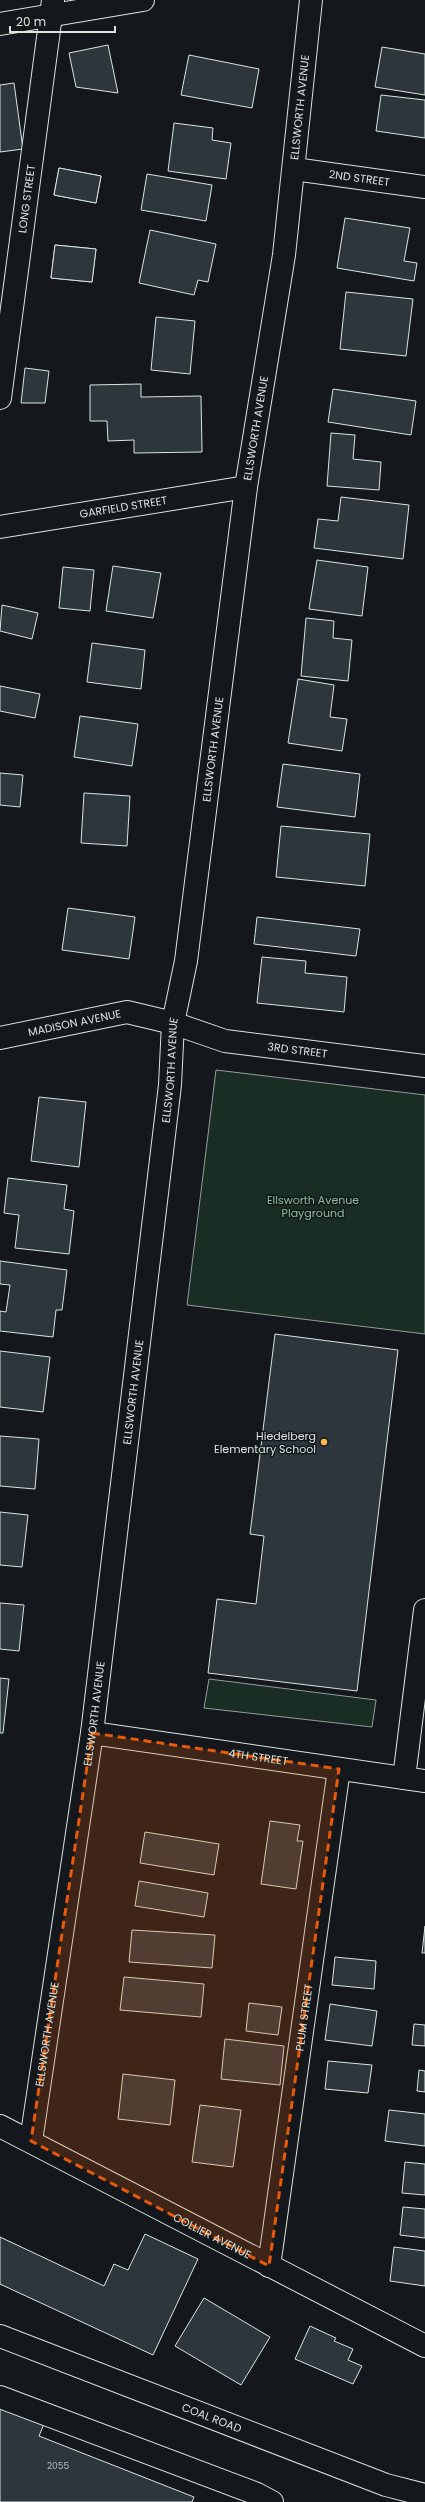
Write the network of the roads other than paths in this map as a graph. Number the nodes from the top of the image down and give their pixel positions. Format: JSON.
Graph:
{"nodes":[{"id":1,"x":143,"y":0,"type":"edge"},
{"id":2,"x":311,"y":0,"type":"edge"},
{"id":3,"x":52,"y":7,"type":"edge"},
{"id":4,"x":0,"y":24,"type":"edge"},
{"id":5,"x":294,"y":169,"type":"junction"},
{"id":6,"x":425,"y":187,"type":"edge"},
{"id":7,"x":8,"y":275,"type":"edge"},
{"id":8,"x":0,"y":398,"type":"edge"},
{"id":9,"x":246,"y":487,"type":"junction"},
{"id":10,"x":0,"y":527,"type":"edge"},
{"id":11,"x":173,"y":1023,"type":"junction"},
{"id":12,"x":0,"y":1038,"type":"edge"},
{"id":13,"x":425,"y":1066,"type":"edge"},
{"id":14,"x":425,"y":1610,"type":"edge"},
{"id":15,"x":92,"y":1732,"type":"junction"},
{"id":16,"x":339,"y":1769,"type":"junction"},
{"id":17,"x":404,"y":1778,"type":"junction"},
{"id":18,"x":425,"y":1781,"type":"edge"},
{"id":19,"x":0,"y":2126,"type":"edge"},
{"id":20,"x":31,"y":2141,"type":"junction"},
{"id":21,"x":269,"y":2266,"type":"junction"},
{"id":22,"x":0,"y":2336,"type":"edge"},
{"id":23,"x":425,"y":2346,"type":"edge"},
{"id":24,"x":0,"y":2397,"type":"edge"},
{"id":25,"x":425,"y":2495,"type":"edge"},
{"id":26,"x":261,"y":2499,"type":"edge"}],
"edges":[{"from":1,"to":3,"type":"street"},
{"from":2,"to":5,"type":"street","name":"ELLSWORTH AVENUE"},
{"from":3,"to":4,"type":"street"},
{"from":3,"to":7,"type":"street","name":"LONG STREET"},
{"from":5,"to":6,"type":"street","name":"2ND STREET"},
{"from":5,"to":9,"type":"street","name":"ELLSWORTH AVENUE"},
{"from":7,"to":8,"type":"street","name":"LONG STREET"},
{"from":9,"to":10,"type":"street","name":"GARFIELD STREET"},
{"from":9,"to":11,"type":"street","name":"ELLSWORTH AVENUE"},
{"from":11,"to":12,"type":"street","name":"MADISON AVENUE"},
{"from":11,"to":13,"type":"street","name":"3RD STREET"},
{"from":11,"to":15,"type":"street","name":"ELLSWORTH AVENUE"},
{"from":14,"to":17,"type":"street"},
{"from":15,"to":16,"type":"street","name":"4TH STREET"},
{"from":15,"to":20,"type":"street","name":"ELLSWORTH AVENUE"},
{"from":16,"to":17,"type":"street","name":"4TH STREET"},
{"from":16,"to":21,"type":"street","name":"PLUM STREET"},
{"from":17,"to":18,"type":"street","name":"4TH STREET"},
{"from":19,"to":20,"type":"street","name":"COLLIER AVENUE"},
{"from":20,"to":21,"type":"street","name":"COLLIER AVENUE"},
{"from":21,"to":23,"type":"street","name":"COLLIER AVENUE"},
{"from":22,"to":25,"type":"street","name":"COAL ROAD"},
{"from":24,"to":26,"type":"street"}]}
